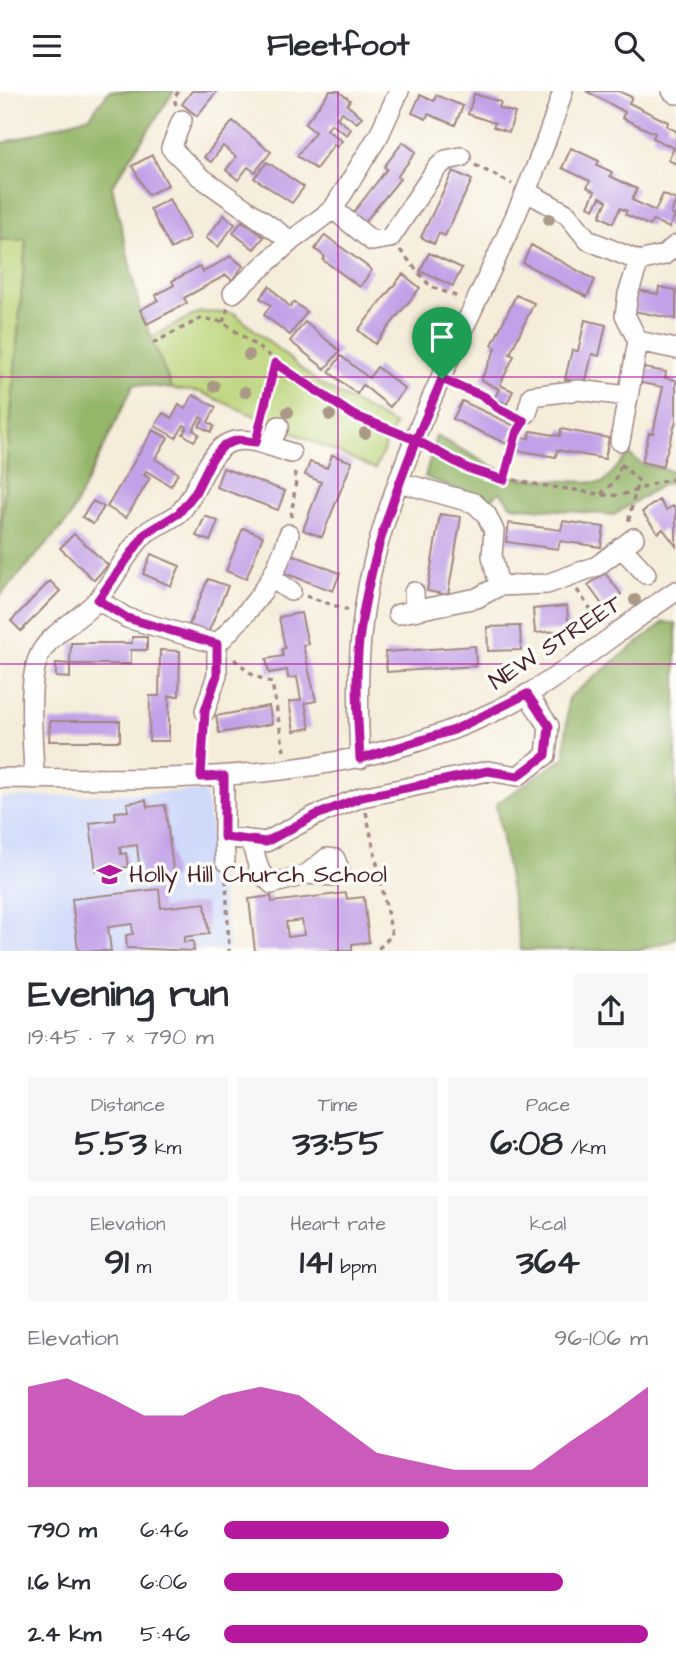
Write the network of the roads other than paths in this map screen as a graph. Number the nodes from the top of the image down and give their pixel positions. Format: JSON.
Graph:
{"nodes":[{"id":1,"x":399,"y":91,"type":"edge"},
{"id":2,"x":563,"y":91,"type":"edge"},
{"id":3,"x":182,"y":120,"type":"dead end"},
{"id":4,"x":461,"y":157,"type":"road end"},
{"id":5,"x":527,"y":192,"type":"junction"},
{"id":6,"x":333,"y":209,"type":"junction"},
{"id":7,"x":291,"y":241,"type":"junction"},
{"id":8,"x":676,"y":245,"type":"edge"},
{"id":9,"x":639,"y":261,"type":"junction"},
{"id":10,"x":233,"y":293,"type":"dead end"},
{"id":11,"x":638,"y":341,"type":"junction"},
{"id":12,"x":676,"y":349,"type":"edge"},
{"id":13,"x":627,"y":396,"type":"junction"},
{"id":14,"x":525,"y":417,"type":"road end"},
{"id":15,"x":279,"y":426,"type":"dead end"},
{"id":16,"x":620,"y":441,"type":"road end"},
{"id":17,"x":263,"y":444,"type":"junction"},
{"id":18,"x":291,"y":453,"type":"road end"},
{"id":19,"x":399,"y":482,"type":"junction"},
{"id":20,"x":289,"y":534,"type":"road end"},
{"id":21,"x":646,"y":574,"type":"dead end"},
{"id":22,"x":273,"y":579,"type":"junction"},
{"id":23,"x":499,"y":586,"type":"junction"},
{"id":24,"x":291,"y":591,"type":"road end"},
{"id":25,"x":676,"y":591,"type":"edge"},
{"id":26,"x":98,"y":600,"type":"junction"},
{"id":27,"x":409,"y":606,"type":"dead end"},
{"id":28,"x":217,"y":644,"type":"junction"},
{"id":29,"x":527,"y":694,"type":"junction"},
{"id":30,"x":205,"y":711,"type":"road end"},
{"id":31,"x":360,"y":759,"type":"junction"},
{"id":32,"x":224,"y":776,"type":"junction"},
{"id":33,"x":0,"y":778,"type":"edge"},
{"id":34,"x":34,"y":779,"type":"junction"},
{"id":35,"x":224,"y":837,"type":"junction"},
{"id":36,"x":251,"y":842,"type":"junction"},
{"id":37,"x":225,"y":861,"type":"road end"},
{"id":38,"x":307,"y":874,"type":"dead end"}],
"edges":[{"from":1,"to":6,"type":"street"},
{"from":2,"to":5,"type":"street"},
{"from":3,"to":7,"type":"street"},
{"from":4,"to":6,"type":"street"},
{"from":5,"to":9,"type":"street"},
{"from":5,"to":19,"type":"street"},
{"from":6,"to":7,"type":"street"},
{"from":7,"to":10,"type":"street"},
{"from":8,"to":9,"type":"street"},
{"from":9,"to":11,"type":"street"},
{"from":11,"to":12,"type":"street"},
{"from":11,"to":13,"type":"street"},
{"from":13,"to":14,"type":"street"},
{"from":13,"to":16,"type":"street"},
{"from":15,"to":17,"type":"street"},
{"from":17,"to":18,"type":"street"},
{"from":17,"to":26,"type":"street"},
{"from":19,"to":23,"type":"street"},
{"from":19,"to":31,"type":"street"},
{"from":20,"to":22,"type":"street"},
{"from":21,"to":23,"type":"street"},
{"from":22,"to":24,"type":"street"},
{"from":22,"to":28,"type":"street"},
{"from":23,"to":27,"type":"street"},
{"from":25,"to":29,"type":"street","name":"NEW STREET"},
{"from":26,"to":28,"type":"street"},
{"from":26,"to":34,"type":"street"},
{"from":28,"to":30,"type":"street"},
{"from":29,"to":31,"type":"street","name":"NEW STREET"},
{"from":29,"to":36,"type":"street"},
{"from":31,"to":32,"type":"street","name":"NEW STREET"},
{"from":32,"to":34,"type":"street","name":"NEW STREET"},
{"from":32,"to":35,"type":"street"},
{"from":33,"to":34,"type":"street","name":"NEW STREET"},
{"from":35,"to":36,"type":"street"},
{"from":35,"to":37,"type":"street"},
{"from":36,"to":38,"type":"street"}]}
